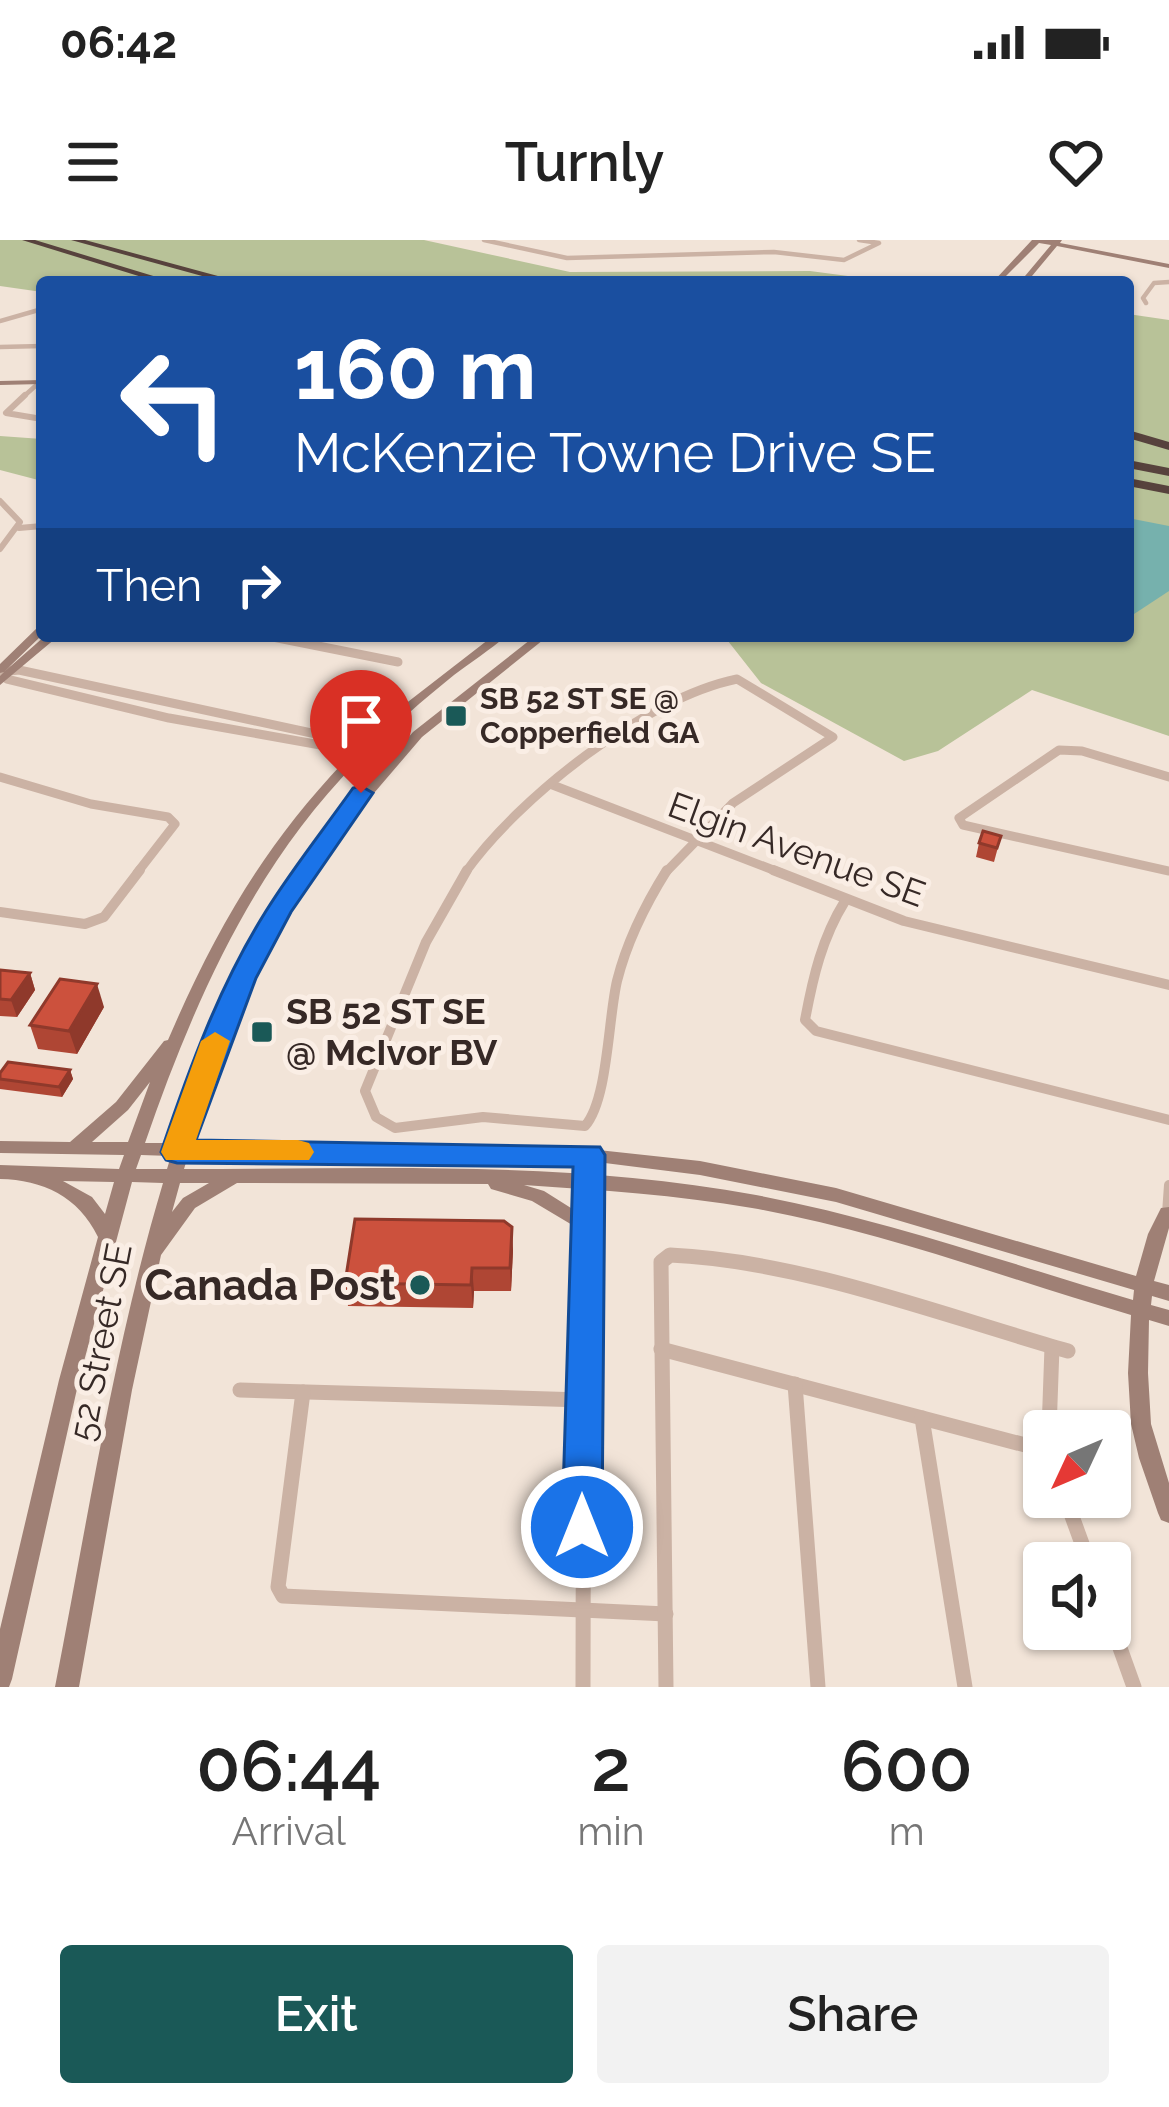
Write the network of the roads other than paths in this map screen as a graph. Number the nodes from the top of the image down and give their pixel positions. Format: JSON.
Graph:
{"nodes":[{"id":1,"x":26,"y":240,"type":"edge"},
{"id":2,"x":75,"y":240,"type":"edge"},
{"id":3,"x":484,"y":240,"type":"edge"},
{"id":4,"x":632,"y":240,"type":"edge"},
{"id":5,"x":641,"y":240,"type":"edge"},
{"id":6,"x":859,"y":240,"type":"edge"},
{"id":7,"x":1019,"y":240,"type":"edge"},
{"id":8,"x":1069,"y":240,"type":"edge"},
{"id":9,"x":498,"y":241,"type":"edge"},
{"id":10,"x":1056,"y":241,"type":"edge"},
{"id":11,"x":882,"y":242,"type":"edge"},
{"id":12,"x":1035,"y":242,"type":"edge"},
{"id":13,"x":1093,"y":250,"type":"junction"},
{"id":14,"x":649,"y":255,"type":"junction"},
{"id":15,"x":667,"y":255,"type":"junction"},
{"id":16,"x":1046,"y":255,"type":"junction"},
{"id":17,"x":622,"y":256,"type":"junction"},
{"id":18,"x":640,"y":256,"type":"junction"},
{"id":19,"x":154,"y":262,"type":"junction"},
{"id":20,"x":1169,"y":264,"type":"edge"},
{"id":21,"x":145,"y":276,"type":"edge"},
{"id":22,"x":211,"y":276,"type":"edge"},
{"id":23,"x":224,"y":276,"type":"edge"},
{"id":24,"x":1002,"y":276,"type":"edge"},
{"id":25,"x":1028,"y":276,"type":"edge"},
{"id":26,"x":1169,"y":282,"type":"edge"},
{"id":27,"x":1146,"y":303,"type":"dead end"},
{"id":28,"x":36,"y":311,"type":"edge"},
{"id":29,"x":0,"y":321,"type":"edge"},
{"id":30,"x":36,"y":346,"type":"edge"},
{"id":31,"x":0,"y":347,"type":"edge"},
{"id":32,"x":36,"y":379,"type":"edge"},
{"id":33,"x":0,"y":381,"type":"edge"},
{"id":34,"x":36,"y":383,"type":"edge"},
{"id":35,"x":36,"y":418,"type":"edge"},
{"id":36,"x":1134,"y":436,"type":"edge"},
{"id":37,"x":1169,"y":446,"type":"edge"},
{"id":38,"x":1134,"y":465,"type":"edge"},
{"id":39,"x":1169,"y":472,"type":"edge"},
{"id":40,"x":1134,"y":483,"type":"edge"},
{"id":41,"x":1169,"y":490,"type":"edge"},
{"id":42,"x":0,"y":501,"type":"edge"},
{"id":43,"x":36,"y":524,"type":"edge"},
{"id":44,"x":20,"y":525,"type":"junction"},
{"id":45,"x":0,"y":549,"type":"edge"},
{"id":46,"x":36,"y":636,"type":"edge"},
{"id":47,"x":44,"y":642,"type":"edge"},
{"id":48,"x":298,"y":642,"type":"edge"},
{"id":49,"x":492,"y":642,"type":"edge"},
{"id":50,"x":534,"y":642,"type":"edge"},
{"id":51,"x":398,"y":662,"type":"dead end"},
{"id":52,"x":4,"y":674,"type":"edge"},
{"id":53,"x":402,"y":712,"type":"junction"},
{"id":54,"x":328,"y":736,"type":"junction"},
{"id":55,"x":362,"y":750,"type":"junction"},
{"id":56,"x":393,"y":757,"type":"junction"},
{"id":57,"x":0,"y":777,"type":"edge"},
{"id":58,"x":1169,"y":777,"type":"edge"},
{"id":59,"x":550,"y":784,"type":"junction"},
{"id":60,"x":694,"y":839,"type":"junction"},
{"id":61,"x":1169,"y":871,"type":"edge"},
{"id":62,"x":845,"y":901,"type":"junction"},
{"id":63,"x":0,"y":912,"type":"edge"},
{"id":64,"x":1169,"y":985,"type":"edge"},
{"id":65,"x":180,"y":1034,"type":"junction"},
{"id":66,"x":1169,"y":1120,"type":"edge"},
{"id":67,"x":0,"y":1148,"type":"edge"},
{"id":68,"x":74,"y":1148,"type":"junction"},
{"id":69,"x":134,"y":1149,"type":"junction"},
{"id":70,"x":177,"y":1152,"type":"junction"},
{"id":71,"x":589,"y":1155,"type":"junction"},
{"id":72,"x":0,"y":1172,"type":"edge"},
{"id":73,"x":24,"y":1173,"type":"junction"},
{"id":74,"x":126,"y":1174,"type":"junction"},
{"id":75,"x":169,"y":1174,"type":"junction"},
{"id":76,"x":240,"y":1174,"type":"junction"},
{"id":77,"x":476,"y":1178,"type":"junction"},
{"id":78,"x":587,"y":1181,"type":"junction"},
{"id":79,"x":1169,"y":1185,"type":"edge"},
{"id":80,"x":1168,"y":1215,"type":"edge"},
{"id":81,"x":584,"y":1225,"type":"junction"},
{"id":82,"x":106,"y":1234,"type":"junction"},
{"id":83,"x":148,"y":1257,"type":"junction"},
{"id":84,"x":1146,"y":1287,"type":"junction"},
{"id":85,"x":1169,"y":1293,"type":"edge"},
{"id":86,"x":1143,"y":1310,"type":"junction"},
{"id":87,"x":1169,"y":1318,"type":"edge"},
{"id":88,"x":661,"y":1349,"type":"junction"},
{"id":89,"x":795,"y":1384,"type":"junction"},
{"id":90,"x":240,"y":1390,"type":"dead end"},
{"id":91,"x":303,"y":1392,"type":"junction"},
{"id":92,"x":583,"y":1400,"type":"junction"},
{"id":93,"x":1052,"y":1410,"type":"edge"},
{"id":94,"x":922,"y":1418,"type":"junction"},
{"id":95,"x":1023,"y":1444,"type":"edge"},
{"id":96,"x":1169,"y":1514,"type":"edge"},
{"id":97,"x":582,"y":1612,"type":"junction"},
{"id":98,"x":666,"y":1614,"type":"junction"},
{"id":99,"x":1121,"y":1650,"type":"edge"},
{"id":100,"x":0,"y":1678,"type":"edge"},
{"id":101,"x":67,"y":1687,"type":"edge"},
{"id":102,"x":583,"y":1687,"type":"edge"},
{"id":103,"x":666,"y":1687,"type":"edge"},
{"id":104,"x":818,"y":1687,"type":"edge"},
{"id":105,"x":964,"y":1687,"type":"edge"},
{"id":106,"x":1134,"y":1687,"type":"edge"}],
"edges":[{"from":1,"to":21,"type":"highway"},
{"from":2,"to":19,"type":"highway"},
{"from":3,"to":9,"type":"street"},
{"from":4,"to":18,"type":"street"},
{"from":5,"to":14,"type":"street"},
{"from":6,"to":11,"type":"street"},
{"from":7,"to":12,"type":"main road"},
{"from":8,"to":13,"type":"main road"},
{"from":9,"to":17,"type":"street"},
{"from":10,"to":12,"type":"main road"},
{"from":10,"to":13,"type":"main road"},
{"from":10,"to":16,"type":"main road"},
{"from":11,"to":15,"type":"street"},
{"from":12,"to":24,"type":"main road"},
{"from":13,"to":16,"type":"main road"},
{"from":13,"to":20,"type":"main road"},
{"from":14,"to":15,"type":"street"},
{"from":14,"to":18,"type":"street"},
{"from":15,"to":17,"type":"street"},
{"from":16,"to":25,"type":"main road"},
{"from":17,"to":18,"type":"street"},
{"from":19,"to":22,"type":"highway"},
{"from":19,"to":23,"type":"highway"},
{"from":26,"to":27,"type":"street"},
{"from":28,"to":29,"type":"street"},
{"from":30,"to":31,"type":"street"},
{"from":32,"to":33,"type":"main road"},
{"from":34,"to":35,"type":"street"},
{"from":36,"to":37,"type":"highway"},
{"from":38,"to":39,"type":"highway"},
{"from":40,"to":41,"type":"highway"},
{"from":42,"to":44,"type":"street"},
{"from":43,"to":44,"type":"street"},
{"from":44,"to":45,"type":"street"},
{"from":46,"to":52,"type":"main road"},
{"from":47,"to":52,"type":"main road"},
{"from":48,"to":51,"type":"street"},
{"from":49,"to":53,"type":"main road","name":"52 Street SE"},
{"from":50,"to":56,"type":"main road","name":"52 Street SE"},
{"from":52,"to":54,"type":"street"},
{"from":52,"to":55,"type":"street"},
{"from":53,"to":54,"type":"main road"},
{"from":53,"to":55,"type":"main road","name":"52 Street SE"},
{"from":54,"to":55,"type":"street"},
{"from":55,"to":56,"type":"street"},
{"from":55,"to":65,"type":"main road","name":"52 Street SE"},
{"from":56,"to":70,"type":"main road","name":"52 Street SE"},
{"from":57,"to":63,"type":"street"},
{"from":58,"to":61,"type":"street"},
{"from":59,"to":60,"type":"street","name":"Elgin Avenue SE"},
{"from":59,"to":60,"type":"street"},
{"from":59,"to":60,"type":"street"},
{"from":60,"to":62,"type":"street","name":"Elgin Avenue SE"},
{"from":62,"to":64,"type":"street","name":"Elgin Avenue SE"},
{"from":62,"to":66,"type":"street"},
{"from":65,"to":68,"type":"main road"},
{"from":65,"to":69,"type":"main road","name":"52 Street SE"},
{"from":67,"to":68,"type":"main road"},
{"from":68,"to":69,"type":"main road"},
{"from":69,"to":70,"type":"main road"},
{"from":69,"to":74,"type":"main road","name":"52 Street SE"},
{"from":70,"to":71,"type":"main road"},
{"from":70,"to":75,"type":"main road","name":"52 Street SE"},
{"from":71,"to":78,"type":"street"},
{"from":71,"to":84,"type":"main road"},
{"from":72,"to":73,"type":"main road"},
{"from":73,"to":74,"type":"main road"},
{"from":73,"to":82,"type":"main road"},
{"from":74,"to":75,"type":"main road"},
{"from":74,"to":82,"type":"main road","name":"52 Street SE"},
{"from":75,"to":76,"type":"main road"},
{"from":75,"to":83,"type":"main road","name":"52 Street SE"},
{"from":76,"to":77,"type":"main road"},
{"from":76,"to":83,"type":"main road"},
{"from":77,"to":78,"type":"main road"},
{"from":77,"to":81,"type":"main road"},
{"from":78,"to":81,"type":"street"},
{"from":78,"to":86,"type":"main road"},
{"from":79,"to":80,"type":"street"},
{"from":80,"to":84,"type":"main road"},
{"from":81,"to":92,"type":"street"},
{"from":82,"to":100,"type":"main road","name":"52 Street SE"},
{"from":83,"to":101,"type":"main road","name":"52 Street SE"},
{"from":84,"to":85,"type":"main road"},
{"from":84,"to":86,"type":"main road"},
{"from":86,"to":87,"type":"main road"},
{"from":86,"to":96,"type":"main road"},
{"from":88,"to":89,"type":"street"},
{"from":88,"to":93,"type":"street"},
{"from":88,"to":98,"type":"street"},
{"from":89,"to":94,"type":"street"},
{"from":89,"to":104,"type":"street"},
{"from":90,"to":91,"type":"street"},
{"from":91,"to":92,"type":"street"},
{"from":91,"to":97,"type":"street"},
{"from":92,"to":97,"type":"street"},
{"from":94,"to":95,"type":"street"},
{"from":94,"to":105,"type":"street"},
{"from":97,"to":98,"type":"street"},
{"from":97,"to":102,"type":"street"},
{"from":98,"to":103,"type":"street"},
{"from":99,"to":106,"type":"street"}]}
